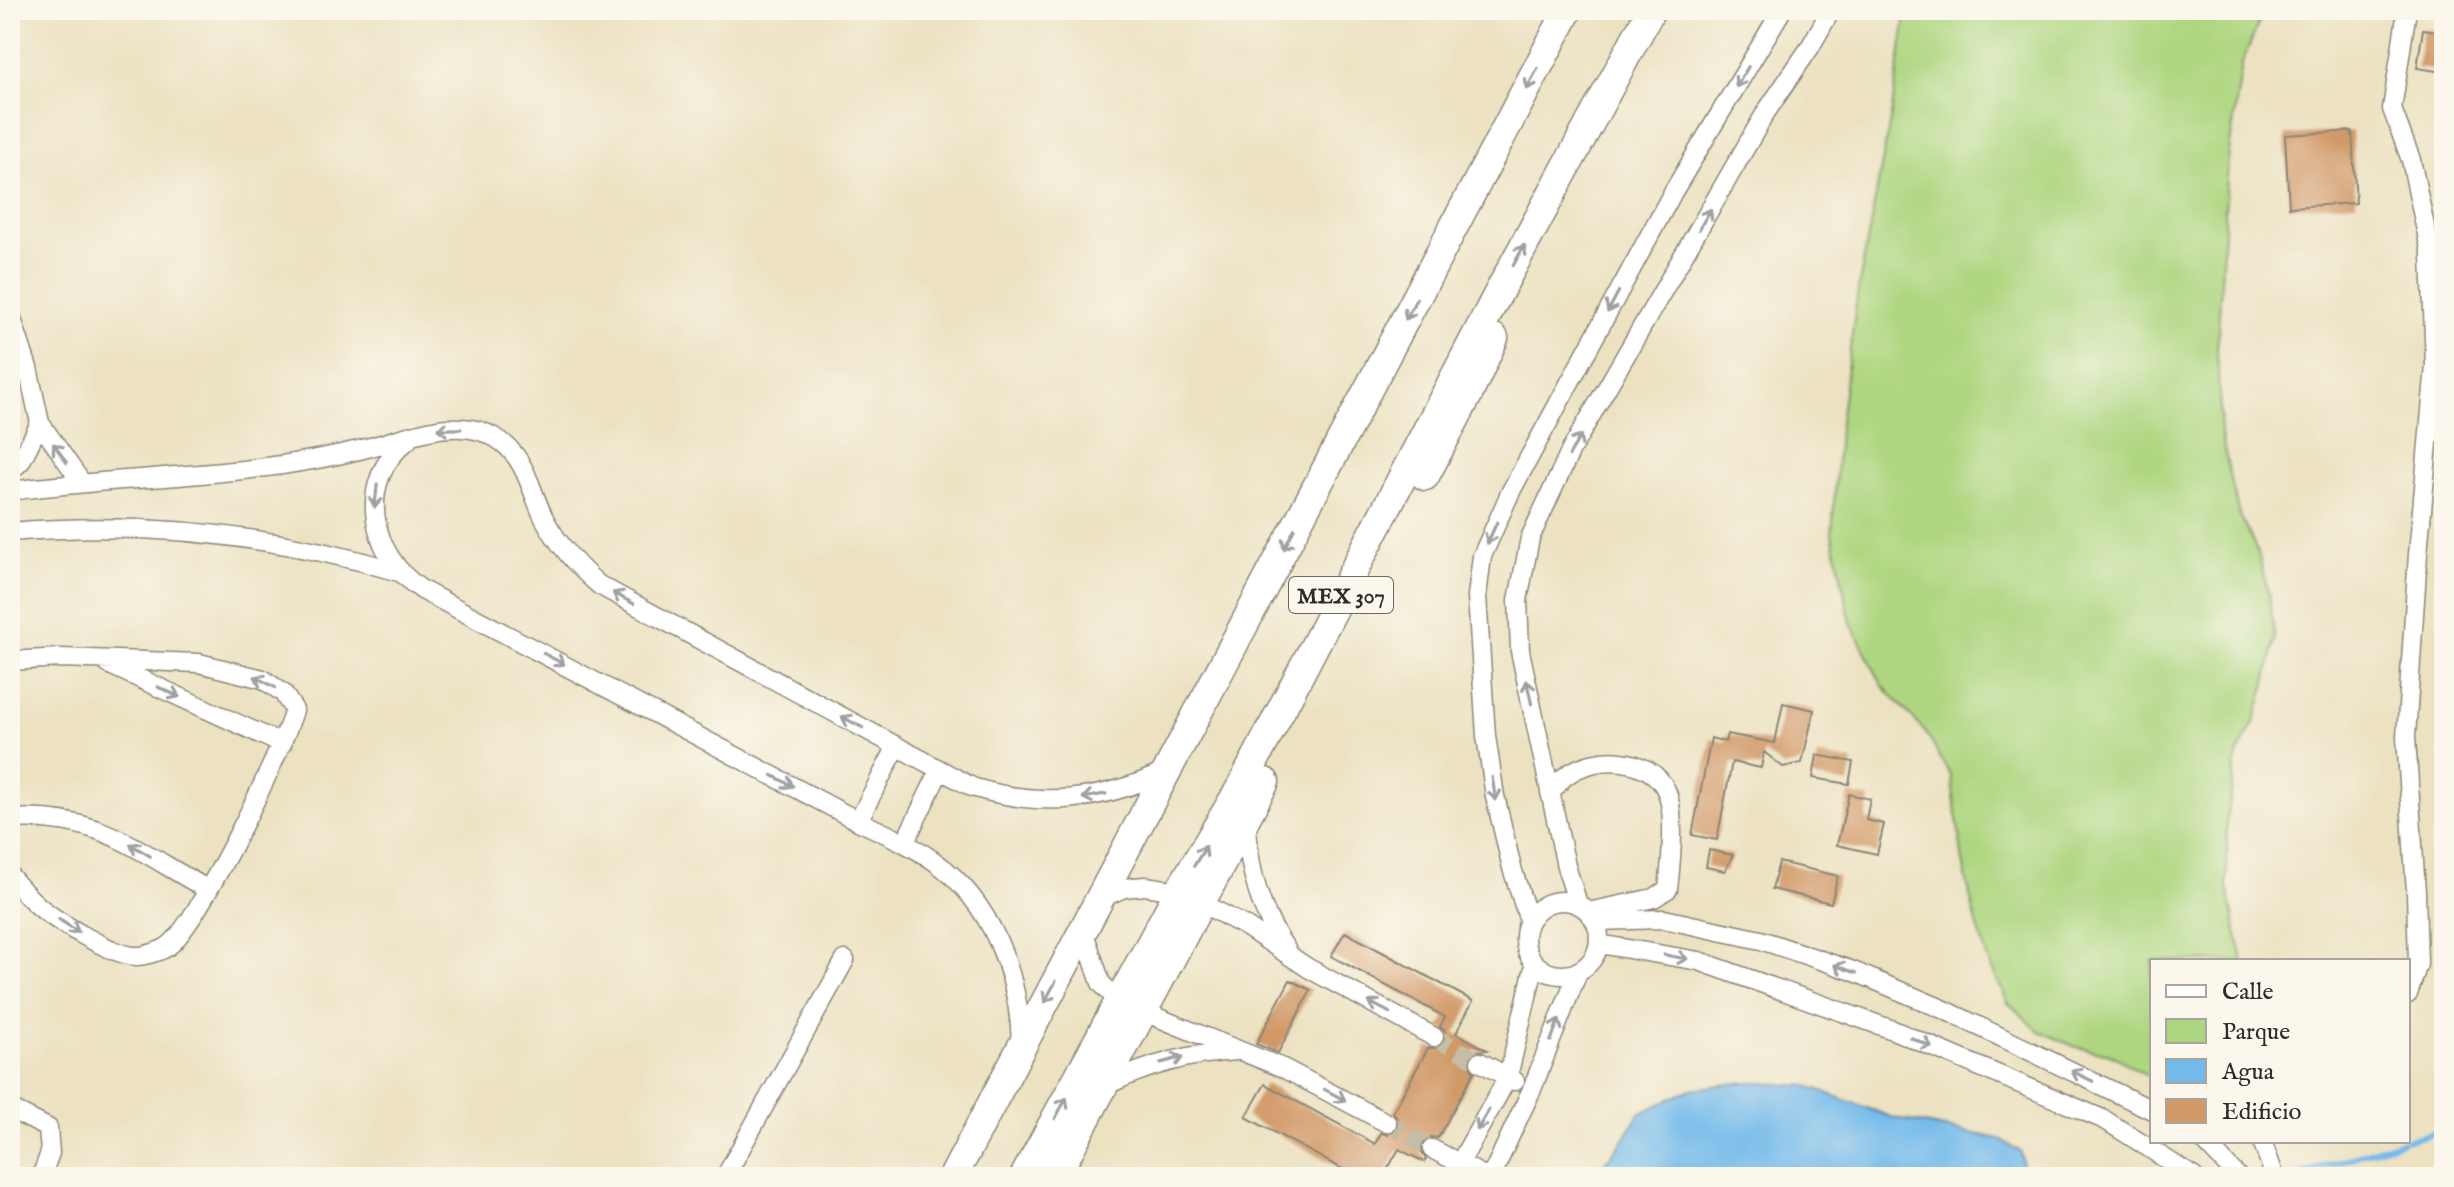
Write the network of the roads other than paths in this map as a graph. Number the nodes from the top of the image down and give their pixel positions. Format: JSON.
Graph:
{"nodes":[{"id":1,"x":1568,"y":10,"type":"edge"},
{"id":2,"x":1651,"y":10,"type":"edge"},
{"id":3,"x":1782,"y":10,"type":"edge"},
{"id":4,"x":1831,"y":10,"type":"edge"},
{"id":5,"x":2407,"y":10,"type":"edge"},
{"id":6,"x":1502,"y":286,"type":"junction"},
{"id":7,"x":10,"y":313,"type":"edge"},
{"id":8,"x":19,"y":369,"type":"edge"},
{"id":9,"x":40,"y":423,"type":"junction"},
{"id":10,"x":417,"y":434,"type":"junction"},
{"id":11,"x":10,"y":472,"type":"edge"},
{"id":12,"x":82,"y":483,"type":"junction"},
{"id":13,"x":10,"y":491,"type":"edge"},
{"id":14,"x":10,"y":532,"type":"edge"},
{"id":15,"x":399,"y":572,"type":"junction"},
{"id":16,"x":98,"y":659,"type":"junction"},
{"id":17,"x":10,"y":661,"type":"edge"},
{"id":18,"x":282,"y":744,"type":"junction"},
{"id":19,"x":897,"y":746,"type":"junction"},
{"id":20,"x":940,"y":770,"type":"junction"},
{"id":21,"x":1167,"y":771,"type":"junction"},
{"id":22,"x":1550,"y":793,"type":"junction"},
{"id":23,"x":1247,"y":816,"type":"junction"},
{"id":24,"x":10,"y":819,"type":"edge"},
{"id":25,"x":858,"y":821,"type":"junction"},
{"id":26,"x":905,"y":842,"type":"junction"},
{"id":27,"x":10,"y":876,"type":"edge"},
{"id":28,"x":207,"y":889,"type":"junction"},
{"id":29,"x":1190,"y":897,"type":"junction"},
{"id":30,"x":1099,"y":899,"type":"junction"},
{"id":31,"x":1587,"y":912,"type":"junction"},
{"id":32,"x":1529,"y":921,"type":"junction"},
{"id":33,"x":1083,"y":930,"type":"junction"},
{"id":34,"x":1599,"y":944,"type":"junction"},
{"id":35,"x":1292,"y":958,"type":"junction"},
{"id":36,"x":845,"y":960,"type":"dead end"},
{"id":37,"x":1535,"y":963,"type":"junction"},
{"id":38,"x":1578,"y":972,"type":"junction"},
{"id":39,"x":2410,"y":988,"type":"edge"},
{"id":40,"x":1131,"y":1007,"type":"junction"},
{"id":41,"x":1434,"y":1037,"type":"tunnel mouth"},
{"id":42,"x":1021,"y":1047,"type":"junction"},
{"id":43,"x":1245,"y":1051,"type":"junction"},
{"id":44,"x":1480,"y":1062,"type":"tunnel mouth"},
{"id":45,"x":1508,"y":1077,"type":"junction"},
{"id":46,"x":1103,"y":1087,"type":"junction"},
{"id":47,"x":1532,"y":1089,"type":"junction"},
{"id":48,"x":10,"y":1109,"type":"edge"},
{"id":49,"x":2150,"y":1109,"type":"edge"},
{"id":50,"x":1387,"y":1123,"type":"tunnel mouth"},
{"id":51,"x":2206,"y":1143,"type":"edge"},
{"id":52,"x":1432,"y":1149,"type":"tunnel mouth"},
{"id":53,"x":2265,"y":1149,"type":"edge"},
{"id":54,"x":1455,"y":1170,"type":"edge"},
{"id":55,"x":2237,"y":1176,"type":"edge"},
{"id":56,"x":41,"y":1177,"type":"edge"},
{"id":57,"x":725,"y":1177,"type":"edge"},
{"id":58,"x":953,"y":1177,"type":"edge"},
{"id":59,"x":1024,"y":1177,"type":"edge"},
{"id":60,"x":1055,"y":1177,"type":"edge"},
{"id":61,"x":1488,"y":1177,"type":"edge"},
{"id":62,"x":2194,"y":1177,"type":"edge"},
{"id":63,"x":2275,"y":1177,"type":"edge"}],
"edges":[{"from":1,"to":21,"type":"highway","number":"MEX 307","one_way":true},
{"from":6,"to":2,"type":"highway","number":"MEX 307","one_way":true},
{"from":3,"to":32,"type":"street","one_way":true},
{"from":22,"to":4,"type":"street","one_way":true},
{"from":5,"to":39,"type":"street"},
{"from":6,"to":23,"type":"highway"},
{"from":29,"to":6,"type":"highway","number":"MEX 307","one_way":true},
{"from":7,"to":8,"type":"street"},
{"from":8,"to":9,"type":"street"},
{"from":9,"to":11,"type":"street"},
{"from":12,"to":9,"type":"street","one_way":true},
{"from":10,"to":12,"type":"street"},
{"from":10,"to":15,"type":"street","one_way":true},
{"from":19,"to":10,"type":"street","one_way":true},
{"from":12,"to":13,"type":"street"},
{"from":14,"to":15,"type":"street"},
{"from":15,"to":25,"type":"street","one_way":true},
{"from":16,"to":17,"type":"street"},
{"from":16,"to":18,"type":"street","one_way":true},
{"from":18,"to":16,"type":"street","one_way":true},
{"from":18,"to":28,"type":"street"},
{"from":19,"to":20,"type":"street"},
{"from":19,"to":25,"type":"street"},
{"from":21,"to":20,"type":"street","one_way":true},
{"from":20,"to":26,"type":"street"},
{"from":21,"to":30,"type":"highway","number":"MEX 307"},
{"from":22,"to":31,"type":"street"},
{"from":22,"to":31,"type":"street"},
{"from":23,"to":29,"type":"highway"},
{"from":23,"to":35,"type":"street"},
{"from":28,"to":24,"type":"street","one_way":true},
{"from":25,"to":26,"type":"street"},
{"from":26,"to":42,"type":"street"},
{"from":27,"to":28,"type":"street","one_way":true},
{"from":29,"to":30,"type":"street"},
{"from":29,"to":35,"type":"street"},
{"from":29,"to":40,"type":"highway"},
{"from":30,"to":33,"type":"highway","number":"MEX 307"},
{"from":31,"to":32,"type":"street"},
{"from":31,"to":34,"type":"street"},
{"from":49,"to":31,"type":"street","one_way":true},
{"from":32,"to":37,"type":"street"},
{"from":33,"to":40,"type":"street"},
{"from":33,"to":42,"type":"highway","number":"MEX 307","one_way":true},
{"from":34,"to":38,"type":"street"},
{"from":34,"to":62,"type":"street","one_way":true},
{"from":41,"to":35,"type":"street","one_way":true},
{"from":36,"to":57,"type":"street"},
{"from":37,"to":38,"type":"street"},
{"from":37,"to":45,"type":"street"},
{"from":47,"to":38,"type":"street","one_way":true},
{"from":40,"to":43,"type":"street"},
{"from":40,"to":46,"type":"highway"},
{"from":59,"to":40,"type":"highway","one_way":true},
{"from":42,"to":58,"type":"highway","number":"MEX 307"},
{"from":46,"to":43,"type":"street","one_way":true},
{"from":43,"to":50,"type":"street","one_way":true},
{"from":44,"to":45,"type":"street"},
{"from":45,"to":47,"type":"street"},
{"from":45,"to":54,"type":"street","one_way":true},
{"from":46,"to":60,"type":"highway"},
{"from":47,"to":61,"type":"street"},
{"from":48,"to":56,"type":"street"},
{"from":51,"to":55,"type":"street"},
{"from":52,"to":54,"type":"street"},
{"from":53,"to":63,"type":"street"},
{"from":54,"to":61,"type":"street"}]}
